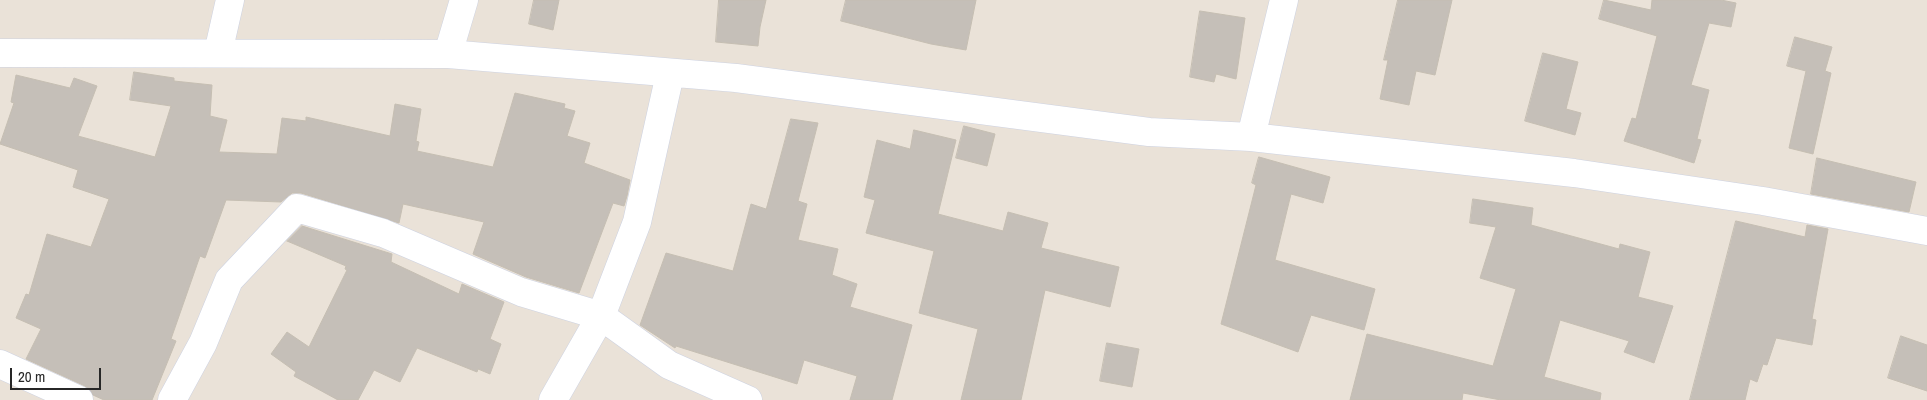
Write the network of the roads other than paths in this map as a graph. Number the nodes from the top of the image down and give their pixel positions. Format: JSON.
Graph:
{"nodes":[{"id":1,"x":230,"y":0,"type":"edge"},
{"id":2,"x":464,"y":0,"type":"edge"},
{"id":3,"x":1284,"y":0,"type":"edge"},
{"id":4,"x":0,"y":53,"type":"edge"},
{"id":5,"x":218,"y":53,"type":"junction"},
{"id":6,"x":448,"y":54,"type":"junction"},
{"id":7,"x":670,"y":74,"type":"junction"},
{"id":8,"x":1251,"y":137,"type":"junction"},
{"id":9,"x":1927,"y":231,"type":"edge"},
{"id":10,"x":601,"y":316,"type":"junction"},
{"id":11,"x":0,"y":364,"type":"edge"},
{"id":12,"x":79,"y":400,"type":"edge"},
{"id":13,"x":172,"y":400,"type":"edge"},
{"id":14,"x":553,"y":400,"type":"edge"},
{"id":15,"x":748,"y":400,"type":"edge"}],
"edges":[{"from":1,"to":5,"type":"street"},
{"from":2,"to":6,"type":"street"},
{"from":3,"to":8,"type":"street"},
{"from":4,"to":5,"type":"street"},
{"from":5,"to":6,"type":"street"},
{"from":6,"to":7,"type":"street"},
{"from":7,"to":8,"type":"street"},
{"from":7,"to":10,"type":"street"},
{"from":8,"to":9,"type":"street"},
{"from":10,"to":13,"type":"street"},
{"from":10,"to":14,"type":"street"},
{"from":10,"to":15,"type":"street"},
{"from":11,"to":12,"type":"street"}]}
